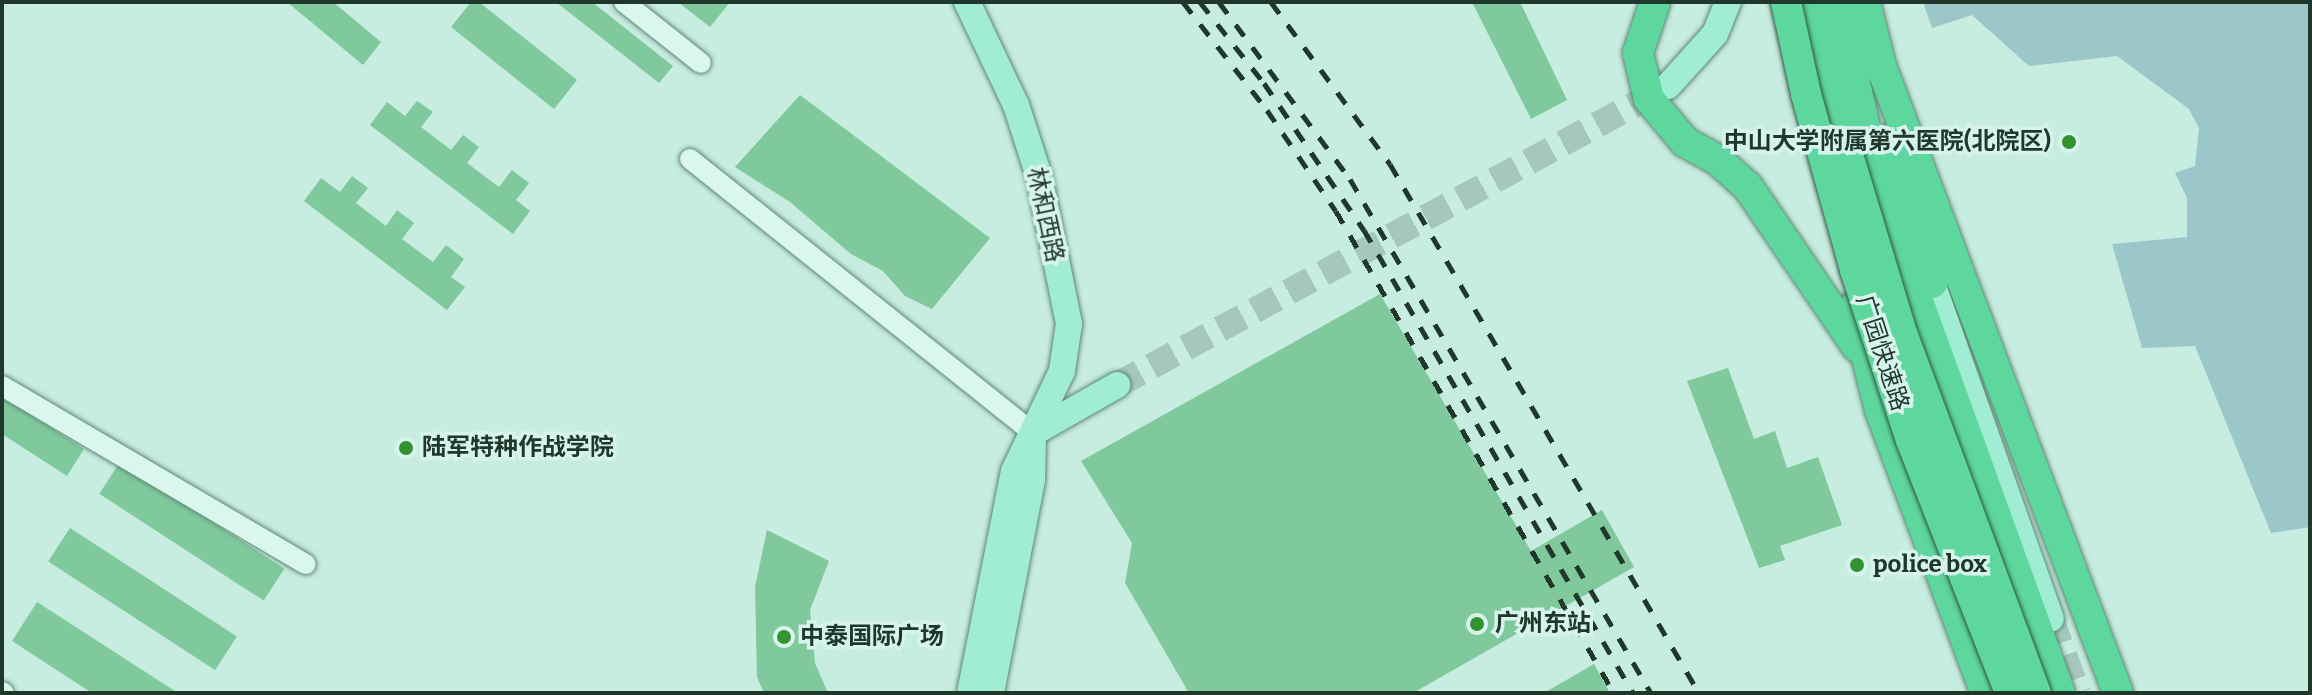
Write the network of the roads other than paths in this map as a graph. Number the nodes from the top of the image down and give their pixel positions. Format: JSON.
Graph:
{"nodes":[{"id":1,"x":624,"y":2,"type":"edge"},
{"id":2,"x":967,"y":2,"type":"edge"},
{"id":3,"x":1655,"y":2,"type":"edge"},
{"id":4,"x":1728,"y":2,"type":"edge"},
{"id":5,"x":1786,"y":2,"type":"edge"},
{"id":6,"x":1793,"y":2,"type":"edge"},
{"id":7,"x":1813,"y":2,"type":"edge"},
{"id":8,"x":1837,"y":2,"type":"edge"},
{"id":9,"x":1865,"y":2,"type":"edge"},
{"id":10,"x":1873,"y":38,"type":"junction"},
{"id":11,"x":1850,"y":62,"type":"junction"},
{"id":12,"x":701,"y":63,"type":"dead end"},
{"id":13,"x":1668,"y":86,"type":"tunnel mouth"},
{"id":14,"x":690,"y":159,"type":"dead end"},
{"id":15,"x":1932,"y":283,"type":"junction"},
{"id":16,"x":1869,"y":364,"type":"junction"},
{"id":17,"x":1117,"y":385,"type":"tunnel mouth"},
{"id":18,"x":2,"y":386,"type":"edge"},
{"id":19,"x":1033,"y":433,"type":"junction"},
{"id":20,"x":306,"y":564,"type":"dead end"},
{"id":21,"x":2051,"y":619,"type":"tunnel mouth"},
{"id":22,"x":970,"y":693,"type":"edge"},
{"id":23,"x":991,"y":693,"type":"edge"},
{"id":24,"x":1986,"y":693,"type":"edge"},
{"id":25,"x":2010,"y":693,"type":"edge"},
{"id":26,"x":2036,"y":693,"type":"edge"},
{"id":27,"x":2060,"y":693,"type":"edge"},
{"id":28,"x":2118,"y":693,"type":"edge"}],
"edges":[{"from":1,"to":12,"type":"street"},
{"from":2,"to":19,"type":"main road","name":"林和西路"},
{"from":3,"to":16,"type":"highway"},
{"from":4,"to":13,"type":"main road"},
{"from":5,"to":25,"type":"highway","name":"广园快速路","bridge":true},
{"from":6,"to":16,"type":"highway"},
{"from":7,"to":26,"type":"highway","name":"广园快速路","bridge":true},
{"from":8,"to":11,"type":"highway"},
{"from":9,"to":10,"type":"highway"},
{"from":10,"to":15,"type":"highway"},
{"from":10,"to":28,"type":"highway"},
{"from":11,"to":15,"type":"highway"},
{"from":11,"to":27,"type":"highway"},
{"from":14,"to":19,"type":"street"},
{"from":15,"to":21,"type":"main road"},
{"from":16,"to":24,"type":"highway"},
{"from":17,"to":19,"type":"main road"},
{"from":18,"to":20,"type":"street"},
{"from":19,"to":22,"type":"main road","name":"林和西路"},
{"from":19,"to":23,"type":"main road","name":"林和西路"}]}
